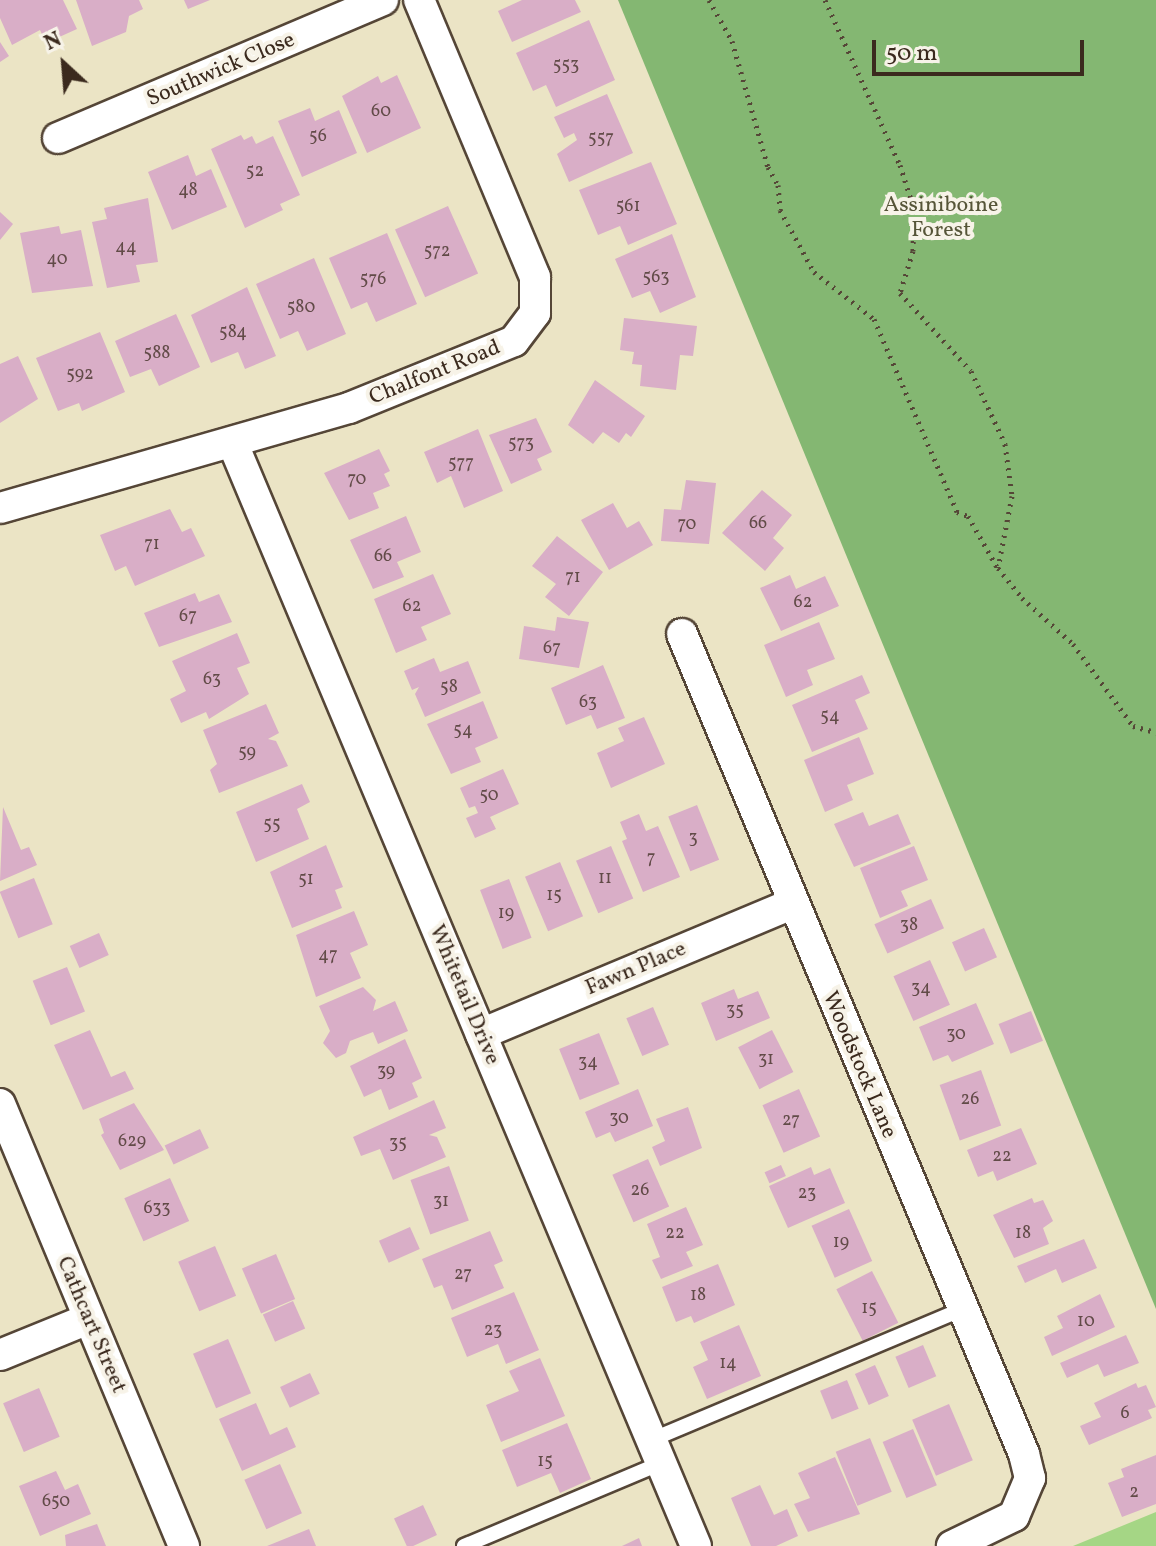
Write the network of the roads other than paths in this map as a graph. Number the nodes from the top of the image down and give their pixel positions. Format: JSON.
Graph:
{"nodes":[{"id":1,"x":383,"y":0,"type":"edge"},
{"id":2,"x":419,"y":0,"type":"edge"},
{"id":3,"x":58,"y":138,"type":"dead end"},
{"id":4,"x":233,"y":444,"type":"junction"},
{"id":5,"x":0,"y":508,"type":"edge"},
{"id":6,"x":682,"y":634,"type":"dead end"},
{"id":7,"x":792,"y":904,"type":"junction"},
{"id":8,"x":481,"y":1034,"type":"junction"},
{"id":9,"x":0,"y":1104,"type":"edge"},
{"id":10,"x":962,"y":1309,"type":"junction"},
{"id":11,"x":88,"y":1319,"type":"junction"},
{"id":12,"x":0,"y":1355,"type":"edge"},
{"id":13,"x":656,"y":1452,"type":"junction"},
{"id":14,"x":184,"y":1546,"type":"edge"},
{"id":15,"x":464,"y":1546,"type":"edge"},
{"id":16,"x":696,"y":1546,"type":"edge"},
{"id":17,"x":952,"y":1546,"type":"edge"}],
"edges":[{"from":1,"to":3,"type":"street","name":"Southwick Close"},
{"from":2,"to":4,"type":"street","name":"Chalfont Road"},
{"from":4,"to":5,"type":"street","name":"Chalfont Road"},
{"from":4,"to":8,"type":"street","name":"Whitetail Drive"},
{"from":6,"to":7,"type":"street","name":"Woodstock Lane"},
{"from":7,"to":8,"type":"street","name":"Fawn Place"},
{"from":7,"to":10,"type":"street","name":"Woodstock Lane"},
{"from":8,"to":13,"type":"street","name":"Whitetail Drive"},
{"from":9,"to":11,"type":"street","name":"Cathcart Street"},
{"from":10,"to":13,"type":"lane"},
{"from":10,"to":17,"type":"street","name":"Woodstock Lane"},
{"from":11,"to":12,"type":"street"},
{"from":11,"to":14,"type":"street","name":"Cathcart Street"},
{"from":13,"to":15,"type":"lane"},
{"from":13,"to":16,"type":"street","name":"Whitetail Drive"}]}
